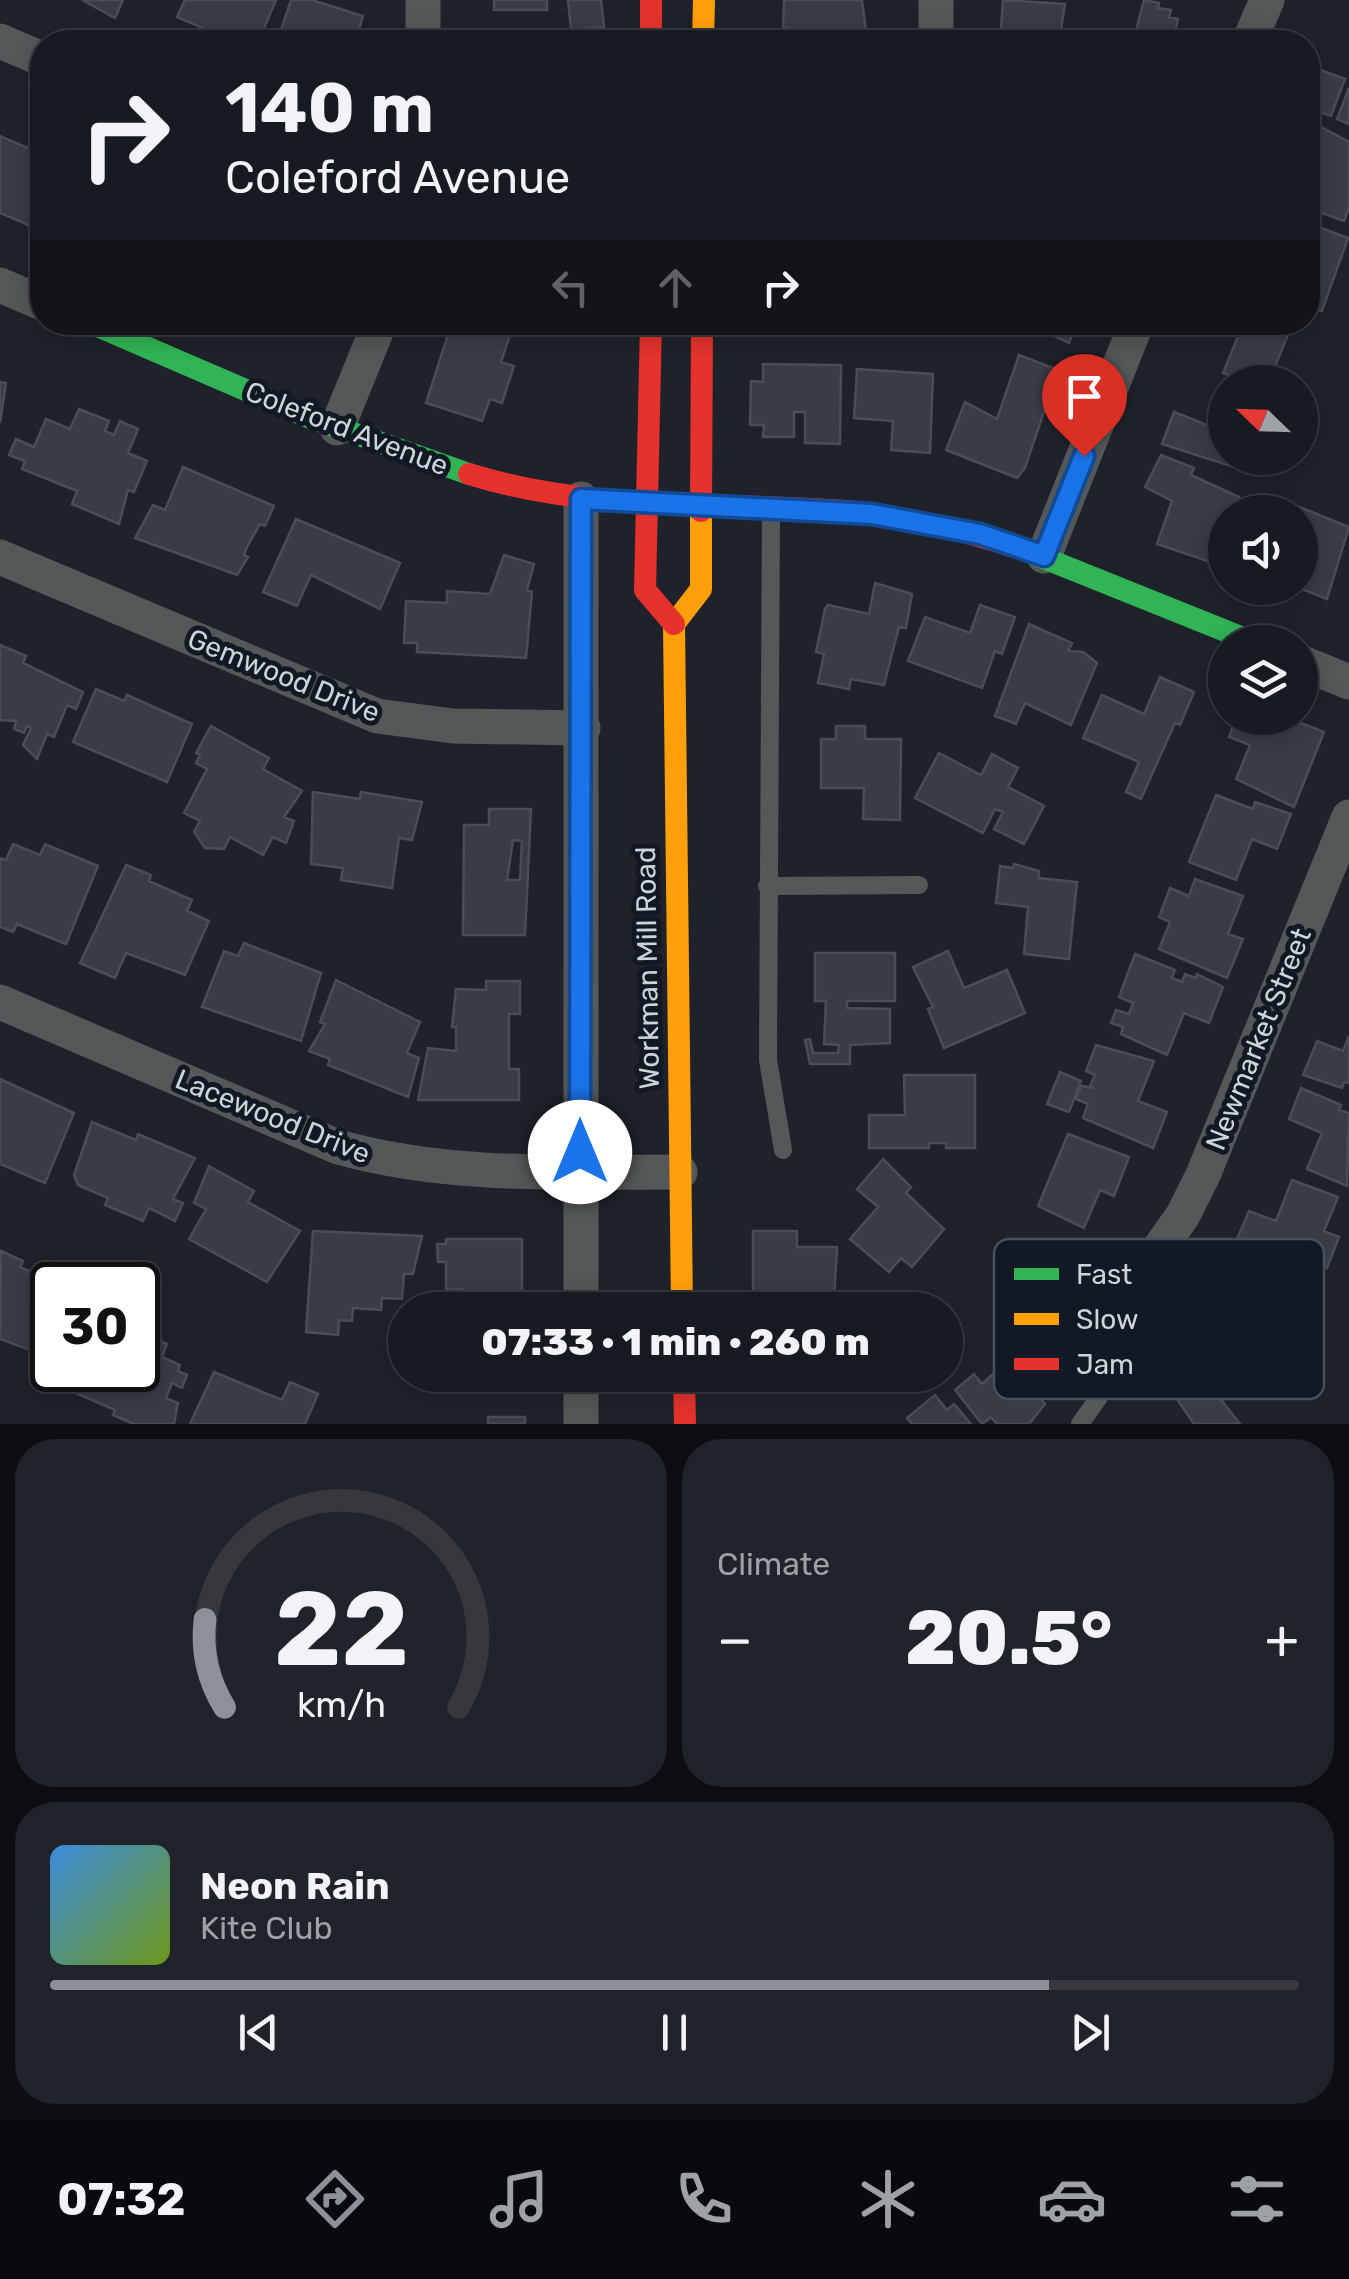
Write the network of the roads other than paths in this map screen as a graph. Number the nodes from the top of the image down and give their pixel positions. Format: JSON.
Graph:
{"nodes":[{"id":1,"x":423,"y":0,"type":"edge"},
{"id":2,"x":652,"y":0,"type":"edge"},
{"id":3,"x":704,"y":0,"type":"edge"},
{"id":4,"x":936,"y":0,"type":"edge"},
{"id":5,"x":1266,"y":0,"type":"edge"},
{"id":6,"x":423,"y":30,"type":"edge"},
{"id":7,"x":652,"y":30,"type":"edge"},
{"id":8,"x":704,"y":30,"type":"edge"},
{"id":9,"x":936,"y":30,"type":"edge"},
{"id":10,"x":1254,"y":30,"type":"edge"},
{"id":11,"x":0,"y":41,"type":"edge"},
{"id":12,"x":30,"y":54,"type":"edge"},
{"id":13,"x":0,"y":285,"type":"edge"},
{"id":14,"x":30,"y":298,"type":"edge"},
{"id":15,"x":119,"y":335,"type":"edge"},
{"id":16,"x":375,"y":335,"type":"edge"},
{"id":17,"x":651,"y":335,"type":"edge"},
{"id":18,"x":702,"y":335,"type":"edge"},
{"id":19,"x":1132,"y":335,"type":"edge"},
{"id":20,"x":337,"y":428,"type":"junction"},
{"id":21,"x":581,"y":499,"type":"junction"},
{"id":22,"x":646,"y":502,"type":"junction"},
{"id":23,"x":701,"y":506,"type":"junction"},
{"id":24,"x":771,"y":509,"type":"junction"},
{"id":25,"x":1044,"y":556,"type":"junction"},
{"id":26,"x":0,"y":557,"type":"edge"},
{"id":27,"x":674,"y":624,"type":"junction"},
{"id":28,"x":1212,"y":625,"type":"edge"},
{"id":29,"x":1318,"y":669,"type":"edge"},
{"id":30,"x":1349,"y":682,"type":"edge"},
{"id":31,"x":583,"y":728,"type":"junction"},
{"id":32,"x":1349,"y":817,"type":"edge"},
{"id":33,"x":919,"y":884,"type":"dead end"},
{"id":34,"x":767,"y":886,"type":"junction"},
{"id":35,"x":0,"y":1002,"type":"edge"},
{"id":36,"x":783,"y":1150,"type":"dead end"},
{"id":37,"x":580,"y":1172,"type":"junction"},
{"id":38,"x":680,"y":1172,"type":"junction"},
{"id":39,"x":1165,"y":1239,"type":"edge"},
{"id":40,"x":580,"y":1292,"type":"edge"},
{"id":41,"x":682,"y":1292,"type":"edge"},
{"id":42,"x":581,"y":1392,"type":"edge"},
{"id":43,"x":684,"y":1392,"type":"edge"},
{"id":44,"x":1098,"y":1399,"type":"edge"},
{"id":45,"x":581,"y":1424,"type":"edge"},
{"id":46,"x":685,"y":1424,"type":"edge"},
{"id":47,"x":1080,"y":1424,"type":"edge"}],
"edges":[{"from":1,"to":6,"type":"street"},
{"from":2,"to":7,"type":"main road"},
{"from":3,"to":8,"type":"main road"},
{"from":4,"to":9,"type":"street"},
{"from":5,"to":10,"type":"street"},
{"from":11,"to":12,"type":"street"},
{"from":13,"to":14,"type":"street"},
{"from":15,"to":20,"type":"main road","name":"Coleford Avenue"},
{"from":16,"to":20,"type":"street"},
{"from":17,"to":22,"type":"main road"},
{"from":18,"to":23,"type":"main road"},
{"from":19,"to":25,"type":"street"},
{"from":20,"to":21,"type":"main road","name":"Coleford Avenue"},
{"from":21,"to":22,"type":"main road","name":"Coleford Avenue"},
{"from":21,"to":31,"type":"street"},
{"from":22,"to":23,"type":"main road","name":"Coleford Avenue"},
{"from":22,"to":27,"type":"main road"},
{"from":23,"to":24,"type":"main road","name":"Coleford Avenue"},
{"from":23,"to":27,"type":"main road"},
{"from":24,"to":25,"type":"main road","name":"Coleford Avenue"},
{"from":24,"to":34,"type":"lane"},
{"from":25,"to":28,"type":"main road","name":"Coleford Avenue"},
{"from":26,"to":31,"type":"street","name":"Gemwood Drive"},
{"from":27,"to":38,"type":"main road","name":"Workman Mill Road"},
{"from":29,"to":30,"type":"street"},
{"from":31,"to":37,"type":"street"},
{"from":32,"to":39,"type":"street","name":"Newmarket Street"},
{"from":33,"to":34,"type":"lane"},
{"from":34,"to":36,"type":"lane"},
{"from":35,"to":37,"type":"street","name":"Lacewood Drive"},
{"from":37,"to":38,"type":"street","name":"Lacewood Drive"},
{"from":37,"to":40,"type":"street"},
{"from":38,"to":41,"type":"main road","name":"Workman Mill Road"},
{"from":42,"to":45,"type":"street"},
{"from":43,"to":46,"type":"main road"},
{"from":44,"to":47,"type":"lane"}]}
